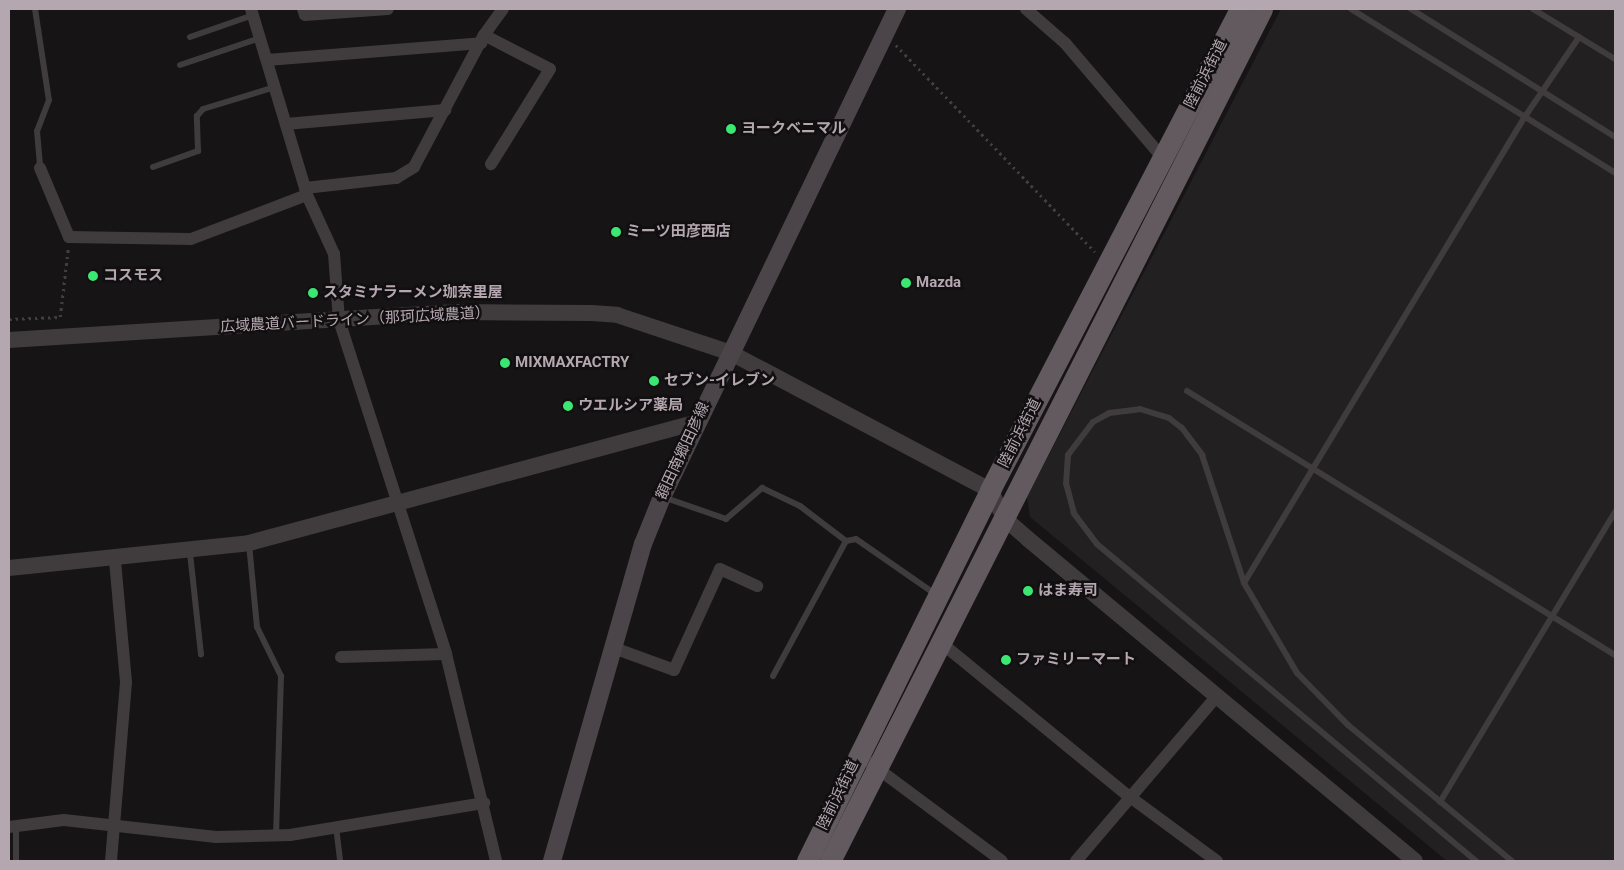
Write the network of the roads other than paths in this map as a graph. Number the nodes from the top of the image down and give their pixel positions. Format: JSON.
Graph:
{"nodes":[{"id":1,"x":35,"y":9,"type":"edge"},
{"id":2,"x":304,"y":9,"type":"edge"},
{"id":3,"x":388,"y":9,"type":"edge"},
{"id":4,"x":503,"y":9,"type":"edge"},
{"id":5,"x":897,"y":9,"type":"edge"},
{"id":6,"x":1026,"y":9,"type":"edge"},
{"id":7,"x":1240,"y":9,"type":"edge"},
{"id":8,"x":1262,"y":9,"type":"edge"},
{"id":9,"x":1351,"y":9,"type":"edge"},
{"id":10,"x":1411,"y":9,"type":"edge"},
{"id":11,"x":1533,"y":9,"type":"edge"},
{"id":12,"x":357,"y":10,"type":"edge"},
{"id":13,"x":252,"y":12,"type":"edge"},
{"id":14,"x":190,"y":37,"type":"dead end"},
{"id":15,"x":1580,"y":37,"type":"junction"},
{"id":16,"x":260,"y":38,"type":"junction"},
{"id":17,"x":483,"y":39,"type":"junction"},
{"id":18,"x":1615,"y":59,"type":"edge"},
{"id":19,"x":267,"y":60,"type":"junction"},
{"id":20,"x":180,"y":65,"type":"dead end"},
{"id":21,"x":275,"y":88,"type":"junction"},
{"id":22,"x":1542,"y":93,"type":"junction"},
{"id":23,"x":445,"y":110,"type":"junction"},
{"id":24,"x":1524,"y":118,"type":"junction"},
{"id":25,"x":286,"y":124,"type":"junction"},
{"id":26,"x":1615,"y":137,"type":"edge"},
{"id":27,"x":1164,"y":158,"type":"junction"},
{"id":28,"x":491,"y":164,"type":"dead end"},
{"id":29,"x":154,"y":167,"type":"dead end"},
{"id":30,"x":40,"y":168,"type":"joint"},
{"id":31,"x":1615,"y":173,"type":"edge"},
{"id":32,"x":306,"y":191,"type":"junction"},
{"id":33,"x":339,"y":320,"type":"junction"},
{"id":34,"x":9,"y":340,"type":"edge"},
{"id":35,"x":731,"y":353,"type":"junction"},
{"id":36,"x":1188,"y":391,"type":"dead end"},
{"id":37,"x":695,"y":423,"type":"junction"},
{"id":38,"x":1312,"y":468,"type":"junction"},
{"id":39,"x":990,"y":490,"type":"junction"},
{"id":40,"x":662,"y":497,"type":"junction"},
{"id":41,"x":397,"y":503,"type":"junction"},
{"id":42,"x":1615,"y":512,"type":"edge"},
{"id":43,"x":1004,"y":518,"type":"junction"},
{"id":44,"x":846,"y":541,"type":"junction"},
{"id":45,"x":249,"y":543,"type":"junction"},
{"id":46,"x":190,"y":553,"type":"junction"},
{"id":47,"x":115,"y":560,"type":"junction"},
{"id":48,"x":9,"y":568,"type":"edge"},
{"id":49,"x":1244,"y":583,"type":"junction"},
{"id":50,"x":756,"y":586,"type":"dead end"},
{"id":51,"x":938,"y":596,"type":"junction"},
{"id":52,"x":1552,"y":615,"type":"junction"},
{"id":53,"x":939,"y":641,"type":"junction"},
{"id":54,"x":614,"y":648,"type":"junction"},
{"id":55,"x":201,"y":654,"type":"dead end"},
{"id":56,"x":446,"y":654,"type":"junction"},
{"id":57,"x":1615,"y":655,"type":"edge"},
{"id":58,"x":340,"y":657,"type":"dead end"},
{"id":59,"x":773,"y":676,"type":"dead end"},
{"id":60,"x":1217,"y":696,"type":"junction"},
{"id":61,"x":858,"y":754,"type":"junction"},
{"id":62,"x":876,"y":765,"type":"junction"},
{"id":63,"x":1132,"y":798,"type":"junction"},
{"id":64,"x":1440,"y":802,"type":"junction"},
{"id":65,"x":484,"y":803,"type":"junction"},
{"id":66,"x":113,"y":826,"type":"junction"},
{"id":67,"x":12,"y":827,"type":"edge"},
{"id":68,"x":336,"y":827,"type":"junction"},
{"id":69,"x":276,"y":836,"type":"junction"},
{"id":70,"x":16,"y":861,"type":"edge"},
{"id":71,"x":111,"y":861,"type":"edge"},
{"id":72,"x":340,"y":861,"type":"edge"},
{"id":73,"x":496,"y":861,"type":"edge"},
{"id":74,"x":552,"y":861,"type":"edge"},
{"id":75,"x":807,"y":861,"type":"edge"},
{"id":76,"x":830,"y":861,"type":"edge"},
{"id":77,"x":1002,"y":861,"type":"edge"},
{"id":78,"x":1076,"y":861,"type":"edge"},
{"id":79,"x":1217,"y":861,"type":"edge"},
{"id":80,"x":1415,"y":861,"type":"edge"},
{"id":81,"x":1476,"y":861,"type":"edge"},
{"id":82,"x":1512,"y":861,"type":"edge"}],
"edges":[{"from":1,"to":30,"type":"lane"},
{"from":2,"to":12,"type":"street"},
{"from":3,"to":12,"type":"street"},
{"from":4,"to":17,"type":"street"},
{"from":5,"to":35,"type":"main road","name":"額田南郷田彦線"},
{"from":6,"to":27,"type":"street"},
{"from":7,"to":27,"type":"highway","name":"陸前浜街道"},
{"from":8,"to":43,"type":"highway","name":"陸前浜街道"},
{"from":9,"to":24,"type":"lane"},
{"from":10,"to":22,"type":"lane"},
{"from":11,"to":15,"type":"lane"},
{"from":13,"to":14,"type":"lane"},
{"from":13,"to":16,"type":"street"},
{"from":15,"to":18,"type":"lane"},
{"from":15,"to":22,"type":"lane"},
{"from":16,"to":19,"type":"street"},
{"from":16,"to":20,"type":"lane"},
{"from":17,"to":19,"type":"street"},
{"from":17,"to":23,"type":"street"},
{"from":17,"to":28,"type":"street"},
{"from":19,"to":21,"type":"street"},
{"from":21,"to":25,"type":"street"},
{"from":21,"to":29,"type":"lane"},
{"from":22,"to":24,"type":"lane"},
{"from":22,"to":26,"type":"lane"},
{"from":23,"to":25,"type":"street"},
{"from":23,"to":32,"type":"street"},
{"from":24,"to":31,"type":"lane"},
{"from":24,"to":38,"type":"lane"},
{"from":25,"to":32,"type":"street"},
{"from":27,"to":39,"type":"highway","name":"陸前浜街道"},
{"from":30,"to":32,"type":"street"},
{"from":32,"to":33,"type":"street"},
{"from":33,"to":34,"type":"street","name":"広域農道バードライン（那珂広域農道）"},
{"from":33,"to":35,"type":"street","name":"広域農道バードライン（那珂広域農道）"},
{"from":33,"to":41,"type":"street"},
{"from":35,"to":37,"type":"main road","name":"額田南郷田彦線"},
{"from":35,"to":39,"type":"street","name":"広域農道バードライン（那珂広域農道）"},
{"from":36,"to":38,"type":"lane"},
{"from":37,"to":40,"type":"main road","name":"額田南郷田彦線"},
{"from":37,"to":41,"type":"street"},
{"from":38,"to":49,"type":"lane"},
{"from":38,"to":52,"type":"lane"},
{"from":39,"to":43,"type":"street"},
{"from":39,"to":51,"type":"highway","name":"陸前浜街道"},
{"from":40,"to":44,"type":"lane"},
{"from":40,"to":54,"type":"main road","name":"額田南郷田彦線"},
{"from":41,"to":45,"type":"street"},
{"from":41,"to":56,"type":"street"},
{"from":42,"to":52,"type":"lane"},
{"from":43,"to":53,"type":"highway","name":"陸前浜街道"},
{"from":43,"to":60,"type":"street"},
{"from":44,"to":51,"type":"lane"},
{"from":44,"to":59,"type":"lane"},
{"from":45,"to":46,"type":"street"},
{"from":45,"to":69,"type":"lane"},
{"from":46,"to":47,"type":"street"},
{"from":46,"to":55,"type":"lane"},
{"from":47,"to":48,"type":"street"},
{"from":47,"to":66,"type":"street"},
{"from":49,"to":64,"type":"lane"},
{"from":49,"to":81,"type":"lane"},
{"from":50,"to":54,"type":"street"},
{"from":51,"to":61,"type":"highway","name":"陸前浜街道"},
{"from":52,"to":57,"type":"lane"},
{"from":52,"to":64,"type":"lane"},
{"from":53,"to":62,"type":"highway","name":"陸前浜街道"},
{"from":53,"to":63,"type":"street"},
{"from":54,"to":74,"type":"main road","name":"額田南郷田彦線"},
{"from":56,"to":58,"type":"street"},
{"from":56,"to":65,"type":"street"},
{"from":60,"to":63,"type":"street"},
{"from":60,"to":80,"type":"street"},
{"from":61,"to":62,"type":"street"},
{"from":61,"to":75,"type":"highway","name":"陸前浜街道"},
{"from":62,"to":76,"type":"highway","name":"陸前浜街道"},
{"from":62,"to":77,"type":"street"},
{"from":63,"to":78,"type":"street"},
{"from":63,"to":79,"type":"street"},
{"from":64,"to":82,"type":"lane"},
{"from":65,"to":68,"type":"street"},
{"from":65,"to":73,"type":"street"},
{"from":66,"to":67,"type":"street"},
{"from":66,"to":69,"type":"street"},
{"from":66,"to":71,"type":"street"},
{"from":67,"to":70,"type":"lane"},
{"from":68,"to":69,"type":"street"},
{"from":68,"to":72,"type":"lane"}]}
